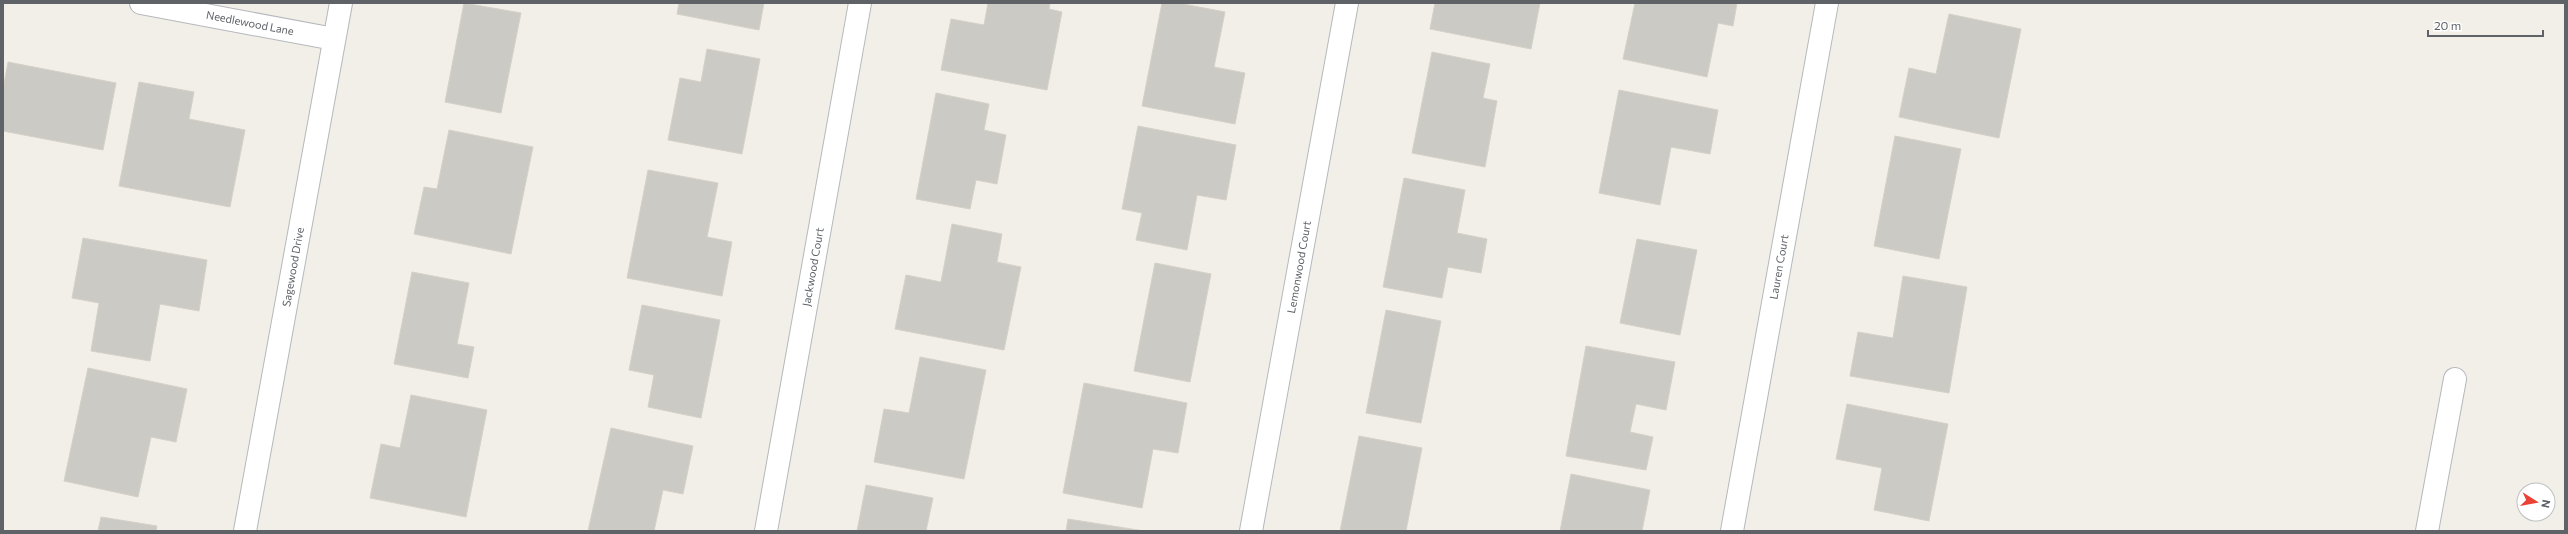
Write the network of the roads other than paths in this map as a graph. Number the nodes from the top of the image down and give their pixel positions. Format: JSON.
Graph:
{"nodes":[{"id":1,"x":142,"y":3,"type":"edge"},
{"id":2,"x":341,"y":3,"type":"edge"},
{"id":3,"x":860,"y":3,"type":"edge"},
{"id":4,"x":1347,"y":3,"type":"edge"},
{"id":5,"x":1826,"y":3,"type":"edge"},
{"id":6,"x":334,"y":39,"type":"junction"},
{"id":7,"x":2455,"y":379,"type":"dead end"},
{"id":8,"x":246,"y":531,"type":"edge"},
{"id":9,"x":766,"y":531,"type":"edge"},
{"id":10,"x":1251,"y":531,"type":"edge"},
{"id":11,"x":1732,"y":531,"type":"edge"},
{"id":12,"x":2427,"y":531,"type":"edge"}],
"edges":[{"from":1,"to":6,"type":"street","name":"Needlewood Lane"},
{"from":2,"to":6,"type":"street","name":"Sagewood Drive"},
{"from":3,"to":9,"type":"street","name":"Jackwood Court"},
{"from":4,"to":10,"type":"street","name":"Lemonwood Court"},
{"from":5,"to":11,"type":"street","name":"Lauren Court"},
{"from":6,"to":8,"type":"street","name":"Sagewood Drive"},
{"from":7,"to":12,"type":"street"}]}
